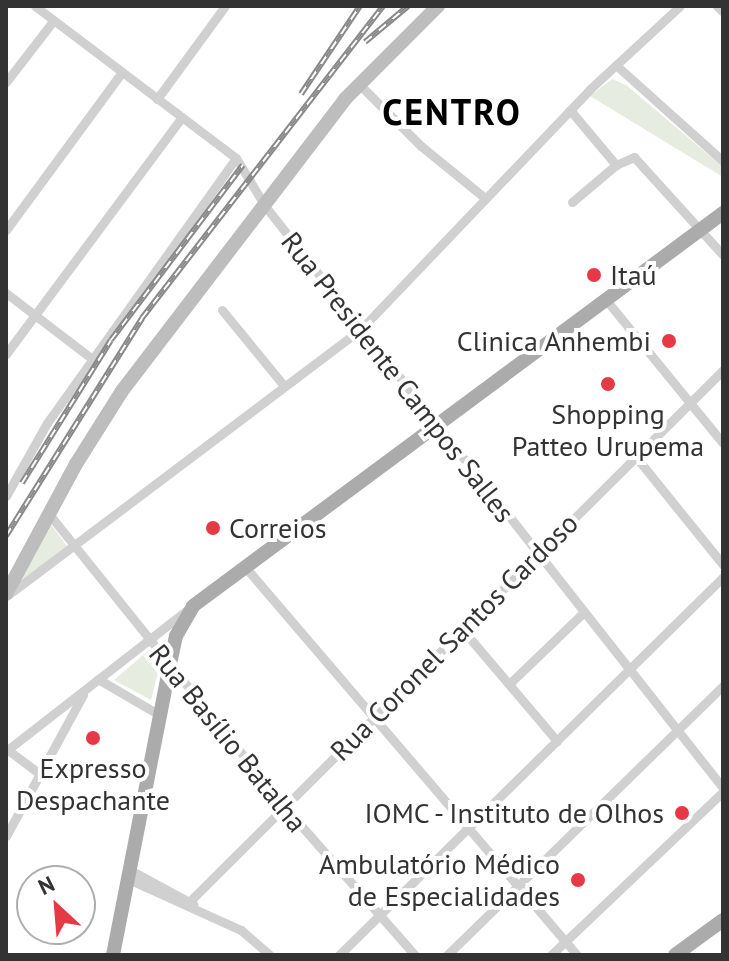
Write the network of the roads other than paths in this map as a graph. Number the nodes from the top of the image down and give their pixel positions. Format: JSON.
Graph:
{"nodes":[{"id":1,"x":35,"y":6,"type":"edge"},
{"id":2,"x":225,"y":6,"type":"edge"},
{"id":3,"x":680,"y":6,"type":"edge"},
{"id":4,"x":717,"y":6,"type":"edge"},
{"id":5,"x":437,"y":10,"type":"edge"},
{"id":6,"x":723,"y":12,"type":"edge"},
{"id":7,"x":54,"y":20,"type":"junction"},
{"id":8,"x":617,"y":66,"type":"junction"},
{"id":9,"x":122,"y":72,"type":"junction"},
{"id":10,"x":6,"y":82,"type":"edge"},
{"id":11,"x":359,"y":84,"type":"junction"},
{"id":12,"x":157,"y":99,"type":"junction"},
{"id":13,"x":573,"y":108,"type":"junction"},
{"id":14,"x":182,"y":117,"type":"junction"},
{"id":15,"x":236,"y":158,"type":"junction"},
{"id":16,"x":723,"y":161,"type":"edge"},
{"id":17,"x":616,"y":165,"type":"junction"},
{"id":18,"x":485,"y":198,"type":"junction"},
{"id":19,"x":572,"y":202,"type":"dead end"},
{"id":20,"x":265,"y":206,"type":"junction"},
{"id":21,"x":723,"y":213,"type":"edge"},
{"id":22,"x":701,"y":229,"type":"junction"},
{"id":23,"x":6,"y":230,"type":"edge"},
{"id":24,"x":723,"y":255,"type":"edge"},
{"id":25,"x":6,"y":293,"type":"edge"},
{"id":26,"x":607,"y":301,"type":"junction"},
{"id":27,"x":222,"y":310,"type":"dead end"},
{"id":28,"x":35,"y":315,"type":"junction"},
{"id":29,"x":361,"y":329,"type":"junction"},
{"id":30,"x":6,"y":354,"type":"edge"},
{"id":31,"x":91,"y":358,"type":"junction"},
{"id":32,"x":723,"y":370,"type":"edge"},
{"id":33,"x":285,"y":387,"type":"junction"},
{"id":34,"x":691,"y":402,"type":"junction"},
{"id":35,"x":436,"y":425,"type":"junction"},
{"id":36,"x":723,"y":443,"type":"edge"},
{"id":37,"x":636,"y":457,"type":"junction"},
{"id":38,"x":6,"y":496,"type":"edge"},
{"id":39,"x":49,"y":514,"type":"junction"},
{"id":40,"x":74,"y":548,"type":"junction"},
{"id":41,"x":536,"y":556,"type":"junction"},
{"id":42,"x":723,"y":565,"type":"edge"},
{"id":43,"x":246,"y":568,"type":"junction"},
{"id":44,"x":723,"y":577,"type":"edge"},
{"id":45,"x":6,"y":596,"type":"edge"},
{"id":46,"x":193,"y":606,"type":"junction"},
{"id":47,"x":582,"y":614,"type":"junction"},
{"id":48,"x":462,"y":629,"type":"junction"},
{"id":49,"x":148,"y":640,"type":"junction"},
{"id":50,"x":170,"y":664,"type":"junction"},
{"id":51,"x":627,"y":671,"type":"junction"},
{"id":52,"x":98,"y":679,"type":"junction"},
{"id":53,"x":509,"y":684,"type":"junction"},
{"id":54,"x":723,"y":686,"type":"edge"},
{"id":55,"x":87,"y":689,"type":"junction"},
{"id":56,"x":161,"y":716,"type":"junction"},
{"id":57,"x":372,"y":720,"type":"junction"},
{"id":58,"x":674,"y":731,"type":"junction"},
{"id":59,"x":557,"y":741,"type":"junction"},
{"id":60,"x":7,"y":751,"type":"edge"},
{"id":61,"x":39,"y":773,"type":"junction"},
{"id":62,"x":723,"y":790,"type":"edge"},
{"id":63,"x":283,"y":805,"type":"junction"},
{"id":64,"x":469,"y":830,"type":"junction"},
{"id":65,"x":6,"y":836,"type":"edge"},
{"id":66,"x":129,"y":874,"type":"junction"},
{"id":67,"x":517,"y":884,"type":"junction"},
{"id":68,"x":190,"y":904,"type":"junction"},
{"id":69,"x":379,"y":916,"type":"junction"},
{"id":70,"x":721,"y":927,"type":"edge"},
{"id":71,"x":565,"y":940,"type":"junction"},
{"id":72,"x":113,"y":955,"type":"edge"},
{"id":73,"x":270,"y":955,"type":"edge"},
{"id":74,"x":339,"y":955,"type":"edge"},
{"id":75,"x":415,"y":955,"type":"edge"},
{"id":76,"x":447,"y":955,"type":"edge"},
{"id":77,"x":551,"y":955,"type":"edge"},
{"id":78,"x":577,"y":955,"type":"edge"},
{"id":79,"x":675,"y":955,"type":"edge"}],
"edges":[{"from":1,"to":7,"type":"street","name":"Rua Presidente Campos Salles"},
{"from":2,"to":12,"type":"street"},
{"from":3,"to":8,"type":"street"},
{"from":4,"to":6,"type":"street"},
{"from":5,"to":11,"type":"main road"},
{"from":7,"to":9,"type":"street","name":"Rua Presidente Campos Salles"},
{"from":7,"to":10,"type":"street"},
{"from":8,"to":13,"type":"street"},
{"from":8,"to":16,"type":"street"},
{"from":9,"to":12,"type":"street","name":"Rua Presidente Campos Salles"},
{"from":9,"to":23,"type":"street"},
{"from":11,"to":18,"type":"street"},
{"from":11,"to":20,"type":"main road"},
{"from":12,"to":14,"type":"street","name":"Rua Presidente Campos Salles"},
{"from":13,"to":17,"type":"street"},
{"from":13,"to":18,"type":"street"},
{"from":14,"to":15,"type":"street","name":"Rua Presidente Campos Salles"},
{"from":14,"to":28,"type":"street"},
{"from":15,"to":20,"type":"street","name":"Rua Presidente Campos Salles"},
{"from":15,"to":31,"type":"street"},
{"from":17,"to":19,"type":"street"},
{"from":17,"to":22,"type":"street"},
{"from":18,"to":29,"type":"street"},
{"from":20,"to":29,"type":"street","name":"Rua Presidente Campos Salles"},
{"from":20,"to":39,"type":"main road"},
{"from":21,"to":22,"type":"main road"},
{"from":22,"to":24,"type":"street"},
{"from":22,"to":26,"type":"main road"},
{"from":25,"to":28,"type":"street"},
{"from":26,"to":34,"type":"street"},
{"from":26,"to":35,"type":"main road"},
{"from":27,"to":33,"type":"street"},
{"from":28,"to":30,"type":"street"},
{"from":28,"to":31,"type":"street"},
{"from":29,"to":33,"type":"street"},
{"from":29,"to":35,"type":"street","name":"Rua Presidente Campos Salles"},
{"from":31,"to":38,"type":"street"},
{"from":32,"to":34,"type":"street","name":"Rua Coronel Santos Cardoso"},
{"from":33,"to":40,"type":"street"},
{"from":34,"to":36,"type":"street"},
{"from":34,"to":37,"type":"street","name":"Rua Coronel Santos Cardoso"},
{"from":35,"to":41,"type":"street","name":"Rua Presidente Campos Salles"},
{"from":35,"to":43,"type":"main road"},
{"from":37,"to":41,"type":"street","name":"Rua Coronel Santos Cardoso"},
{"from":37,"to":42,"type":"street"},
{"from":39,"to":40,"type":"street","name":"Rua Basílio Batalha"},
{"from":39,"to":45,"type":"main road"},
{"from":40,"to":45,"type":"street"},
{"from":40,"to":49,"type":"street","name":"Rua Basílio Batalha"},
{"from":41,"to":47,"type":"street","name":"Rua Presidente Campos Salles"},
{"from":41,"to":48,"type":"street","name":"Rua Coronel Santos Cardoso"},
{"from":43,"to":46,"type":"main road"},
{"from":43,"to":57,"type":"street"},
{"from":44,"to":51,"type":"street"},
{"from":46,"to":49,"type":"street"},
{"from":46,"to":50,"type":"main road"},
{"from":47,"to":51,"type":"street","name":"Rua Presidente Campos Salles"},
{"from":47,"to":53,"type":"street"},
{"from":48,"to":53,"type":"street"},
{"from":48,"to":57,"type":"street","name":"Rua Coronel Santos Cardoso"},
{"from":49,"to":50,"type":"street","name":"Rua Basílio Batalha"},
{"from":49,"to":52,"type":"street"},
{"from":50,"to":56,"type":"main road"},
{"from":50,"to":63,"type":"street","name":"Rua Basílio Batalha"},
{"from":51,"to":58,"type":"street","name":"Rua Presidente Campos Salles"},
{"from":51,"to":59,"type":"street"},
{"from":52,"to":55,"type":"street"},
{"from":52,"to":56,"type":"street"},
{"from":53,"to":59,"type":"street"},
{"from":54,"to":58,"type":"street"},
{"from":55,"to":60,"type":"street"},
{"from":55,"to":61,"type":"street"},
{"from":56,"to":66,"type":"main road"},
{"from":57,"to":63,"type":"street","name":"Rua Coronel Santos Cardoso"},
{"from":57,"to":64,"type":"street"},
{"from":58,"to":62,"type":"street","name":"Rua Presidente Campos Salles"},
{"from":58,"to":67,"type":"street"},
{"from":59,"to":64,"type":"street"},
{"from":60,"to":61,"type":"street"},
{"from":61,"to":65,"type":"street"},
{"from":62,"to":71,"type":"street"},
{"from":63,"to":68,"type":"street","name":"Rua Coronel Santos Cardoso"},
{"from":63,"to":69,"type":"street","name":"Rua Basílio Batalha"},
{"from":64,"to":67,"type":"street"},
{"from":64,"to":69,"type":"street"},
{"from":66,"to":68,"type":"street"},
{"from":66,"to":72,"type":"main road"},
{"from":67,"to":71,"type":"street"},
{"from":67,"to":76,"type":"street"},
{"from":68,"to":73,"type":"street"},
{"from":69,"to":74,"type":"street"},
{"from":69,"to":75,"type":"street","name":"Rua Basílio Batalha"},
{"from":70,"to":79,"type":"main road"},
{"from":71,"to":77,"type":"street"},
{"from":71,"to":78,"type":"street"}]}
